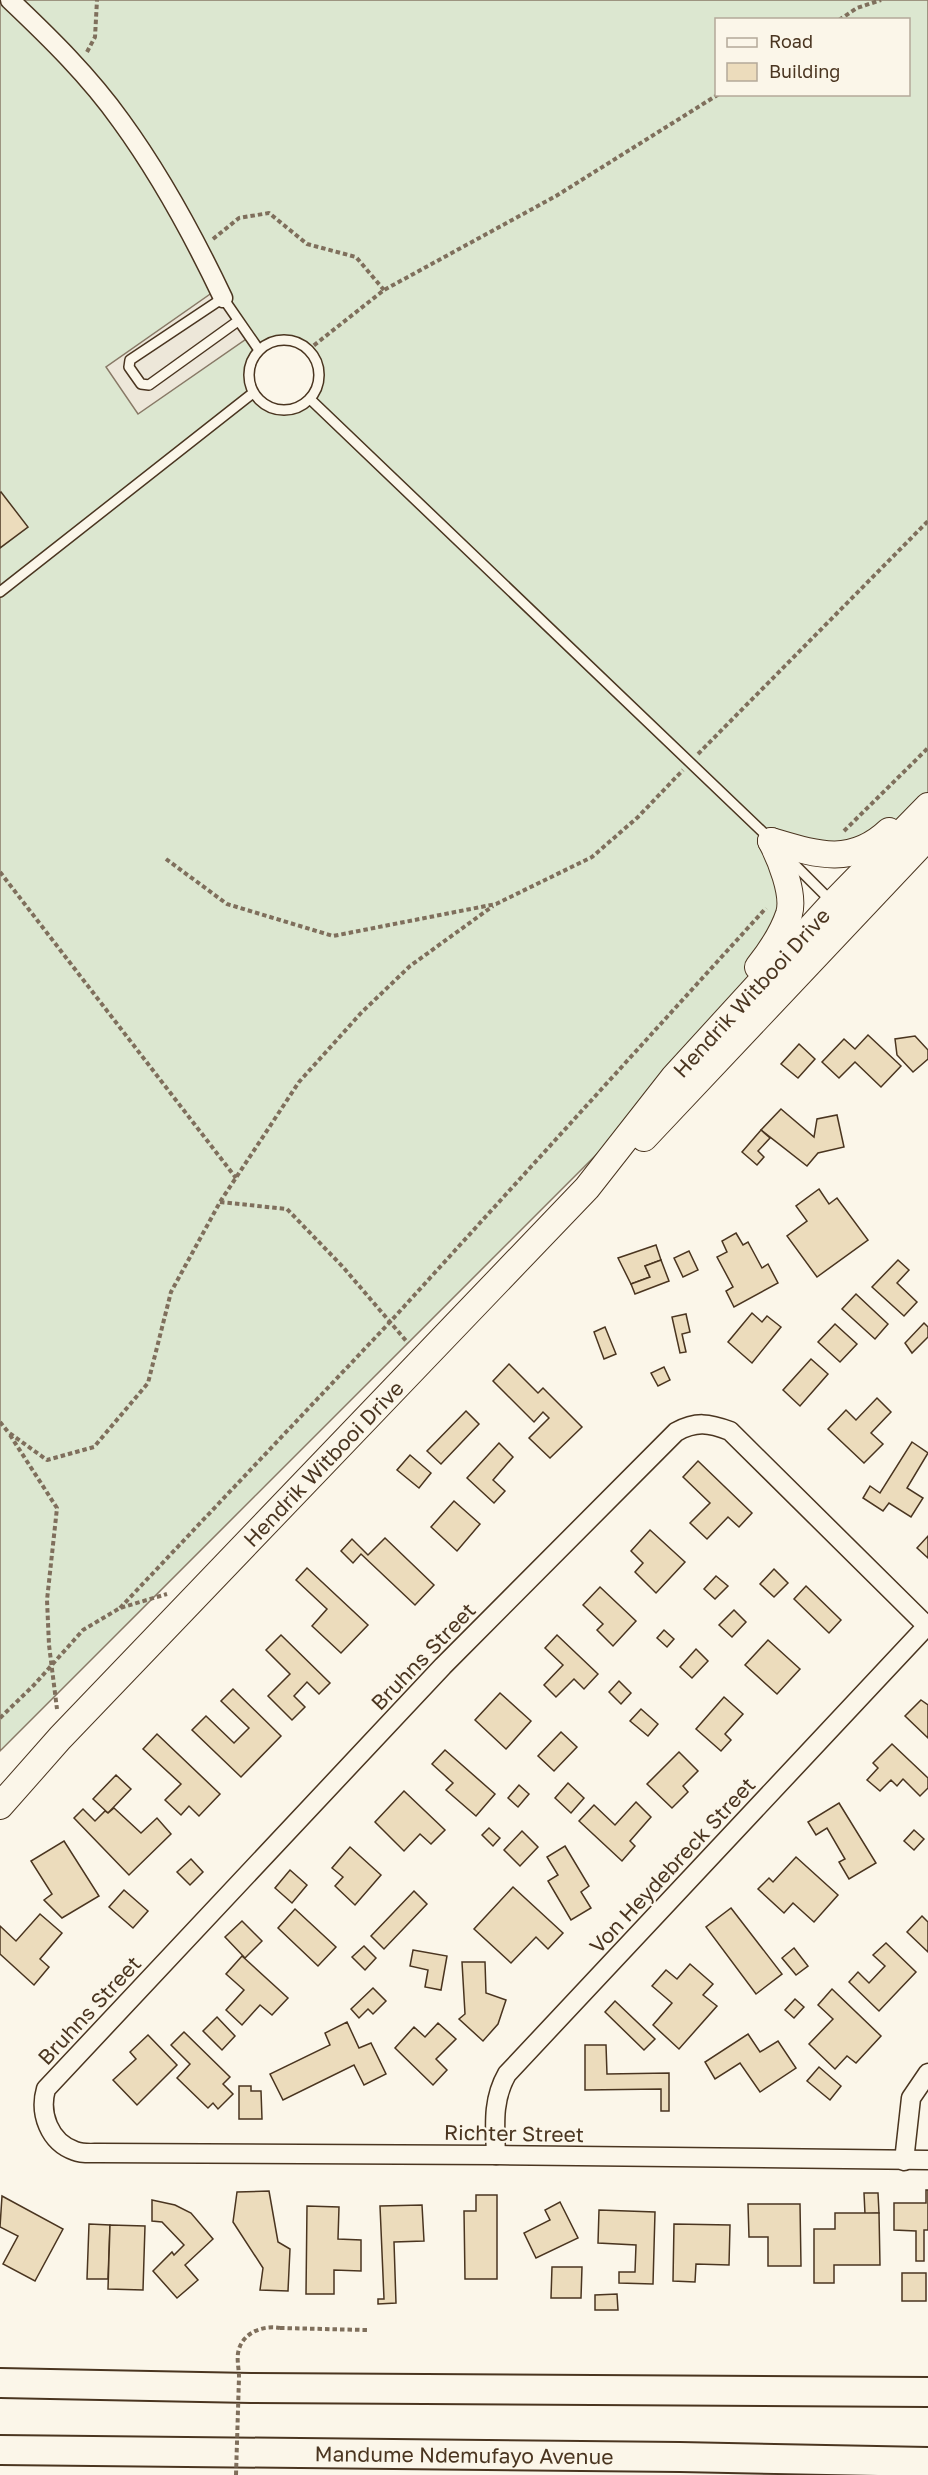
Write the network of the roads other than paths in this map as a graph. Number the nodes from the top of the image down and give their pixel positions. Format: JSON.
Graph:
{"nodes":[{"id":1,"x":10,"y":0,"type":"edge"},
{"id":2,"x":224,"y":298,"type":"junction"},
{"id":3,"x":238,"y":321,"type":"junction"},
{"id":4,"x":259,"y":350,"type":"junction"},
{"id":5,"x":253,"y":393,"type":"junction"},
{"id":6,"x":310,"y":399,"type":"junction"},
{"id":7,"x":0,"y":592,"type":"edge"},
{"id":8,"x":928,"y":794,"type":"edge"},
{"id":9,"x":928,"y":806,"type":"edge"},
{"id":10,"x":928,"y":837,"type":"edge"},
{"id":11,"x":771,"y":841,"type":"junction"},
{"id":12,"x":842,"y":911,"type":"junction"},
{"id":13,"x":674,"y":1077,"type":"junction"},
{"id":14,"x":587,"y":1188,"type":"junction"},
{"id":15,"x":927,"y":1627,"type":"edge"},
{"id":16,"x":60,"y":1738,"type":"junction"},
{"id":17,"x":0,"y":1787,"type":"edge"},
{"id":18,"x":0,"y":1806,"type":"edge"},
{"id":19,"x":928,"y":2073,"type":"edge"},
{"id":20,"x":99,"y":2153,"type":"joint"},
{"id":21,"x":496,"y":2155,"type":"junction"},
{"id":22,"x":928,"y":2160,"type":"edge"},
{"id":23,"x":904,"y":2161,"type":"junction"},
{"id":24,"x":0,"y":2383,"type":"edge"},
{"id":25,"x":928,"y":2392,"type":"edge"},
{"id":26,"x":0,"y":2450,"type":"edge"},
{"id":27,"x":928,"y":2462,"type":"edge"}],
"edges":[{"from":1,"to":2,"type":"street"},
{"from":2,"to":3,"type":"lane"},
{"from":2,"to":3,"type":"lane"},
{"from":3,"to":4,"type":"lane"},
{"from":4,"to":5,"type":"lane"},
{"from":4,"to":6,"type":"lane"},
{"from":5,"to":6,"type":"lane"},
{"from":5,"to":7,"type":"lane"},
{"from":6,"to":11,"type":"lane"},
{"from":8,"to":11,"type":"main road"},
{"from":9,"to":12,"type":"main road","name":"Hendrik Witbooi Drive"},
{"from":10,"to":12,"type":"main road","name":"Hendrik Witbooi Drive"},
{"from":11,"to":12,"type":"lane"},
{"from":11,"to":13,"type":"main road"},
{"from":12,"to":13,"type":"main road","name":"Hendrik Witbooi Drive"},
{"from":12,"to":14,"type":"main road","name":"Hendrik Witbooi Drive"},
{"from":13,"to":14,"type":"main road","name":"Hendrik Witbooi Drive"},
{"from":14,"to":16,"type":"main road","name":"Hendrik Witbooi Drive"},
{"from":15,"to":20,"type":"street","name":"Bruhns Street"},
{"from":15,"to":21,"type":"street","name":"Von Heydebreck Street"},
{"from":16,"to":17,"type":"main road","name":"Hendrik Witbooi Drive"},
{"from":16,"to":18,"type":"main road","name":"Hendrik Witbooi Drive"},
{"from":19,"to":23,"type":"street"},
{"from":20,"to":21,"type":"street","name":"Richter Street"},
{"from":21,"to":23,"type":"street","name":"Richter Street"},
{"from":22,"to":23,"type":"street","name":"Richter Street"},
{"from":24,"to":25,"type":"main road"},
{"from":26,"to":27,"type":"main road","name":"Mandume Ndemufayo Avenue"}]}
